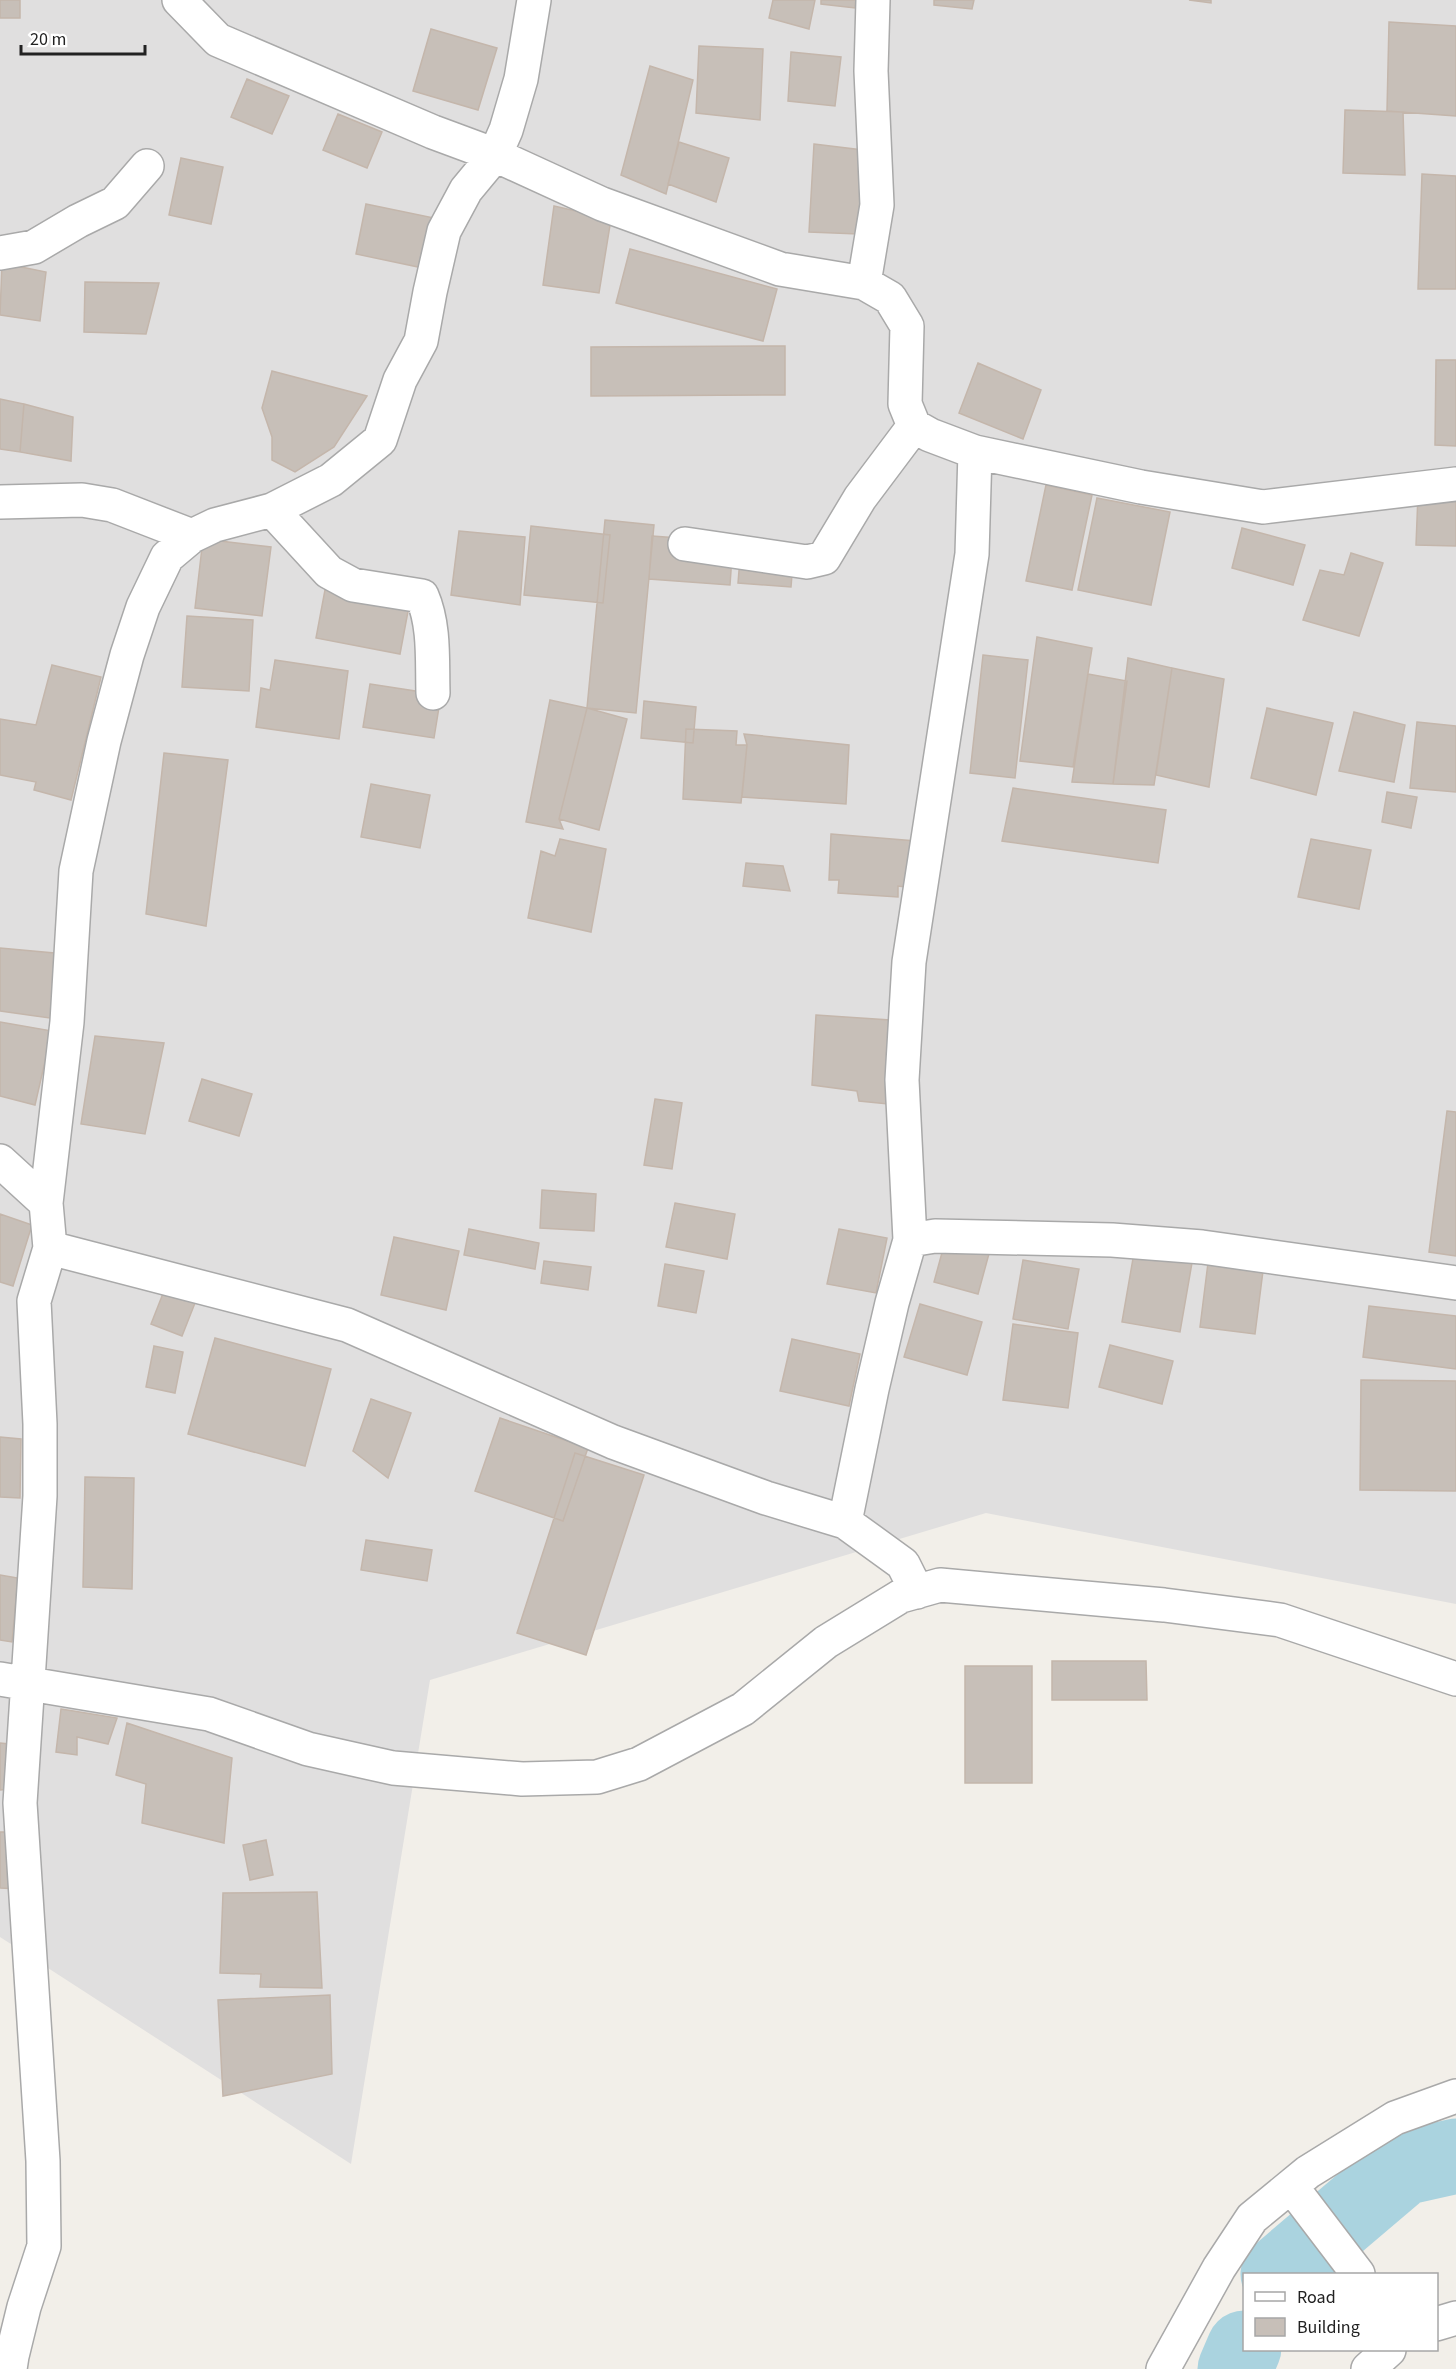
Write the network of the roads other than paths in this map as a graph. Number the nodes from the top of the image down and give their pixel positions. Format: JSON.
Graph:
{"nodes":[{"id":1,"x":179,"y":0,"type":"edge"},
{"id":2,"x":534,"y":0,"type":"edge"},
{"id":3,"x":873,"y":0,"type":"edge"},
{"id":4,"x":495,"y":155,"type":"junction"},
{"id":5,"x":147,"y":166,"type":"dead end"},
{"id":6,"x":0,"y":253,"type":"edge"},
{"id":7,"x":864,"y":283,"type":"junction"},
{"id":8,"x":914,"y":426,"type":"junction"},
{"id":9,"x":975,"y":452,"type":"junction"},
{"id":10,"x":1456,"y":484,"type":"edge"},
{"id":11,"x":0,"y":502,"type":"edge"},
{"id":12,"x":272,"y":510,"type":"junction"},
{"id":13,"x":192,"y":536,"type":"junction"},
{"id":14,"x":685,"y":544,"type":"dead end"},
{"id":15,"x":433,"y":693,"type":"dead end"},
{"id":16,"x":0,"y":1161,"type":"edge"},
{"id":17,"x":46,"y":1203,"type":"junction"},
{"id":18,"x":910,"y":1240,"type":"junction"},
{"id":19,"x":50,"y":1248,"type":"junction"},
{"id":20,"x":1456,"y":1284,"type":"edge"},
{"id":21,"x":845,"y":1522,"type":"junction"},
{"id":22,"x":916,"y":1592,"type":"junction"},
{"id":23,"x":1456,"y":1679,"type":"edge"},
{"id":24,"x":13,"y":1681,"type":"edge"},
{"id":25,"x":1456,"y":2096,"type":"edge"},
{"id":26,"x":1293,"y":2190,"type":"junction"},
{"id":27,"x":1357,"y":2273,"type":"edge"},
{"id":28,"x":1456,"y":2318,"type":"edge"},
{"id":29,"x":1438,"y":2324,"type":"edge"},
{"id":30,"x":1387,"y":2351,"type":"edge"},
{"id":31,"x":10,"y":2369,"type":"edge"},
{"id":32,"x":1163,"y":2369,"type":"edge"},
{"id":33,"x":1368,"y":2369,"type":"edge"}],
"edges":[{"from":1,"to":4,"type":"street"},
{"from":2,"to":4,"type":"street"},
{"from":3,"to":7,"type":"street"},
{"from":4,"to":7,"type":"street"},
{"from":4,"to":12,"type":"street"},
{"from":5,"to":6,"type":"street"},
{"from":7,"to":8,"type":"street"},
{"from":8,"to":9,"type":"street"},
{"from":8,"to":14,"type":"street"},
{"from":9,"to":10,"type":"street"},
{"from":9,"to":18,"type":"street"},
{"from":11,"to":13,"type":"street"},
{"from":12,"to":13,"type":"street"},
{"from":12,"to":15,"type":"street"},
{"from":13,"to":17,"type":"street"},
{"from":16,"to":17,"type":"street"},
{"from":17,"to":19,"type":"street"},
{"from":18,"to":20,"type":"street"},
{"from":18,"to":21,"type":"street"},
{"from":19,"to":21,"type":"street"},
{"from":19,"to":24,"type":"street"},
{"from":21,"to":22,"type":"street"},
{"from":22,"to":23,"type":"street"},
{"from":22,"to":24,"type":"street"},
{"from":24,"to":31,"type":"street"},
{"from":25,"to":26,"type":"street"},
{"from":26,"to":27,"type":"street"},
{"from":26,"to":32,"type":"street"},
{"from":28,"to":29,"type":"street"},
{"from":30,"to":33,"type":"street"}]}
